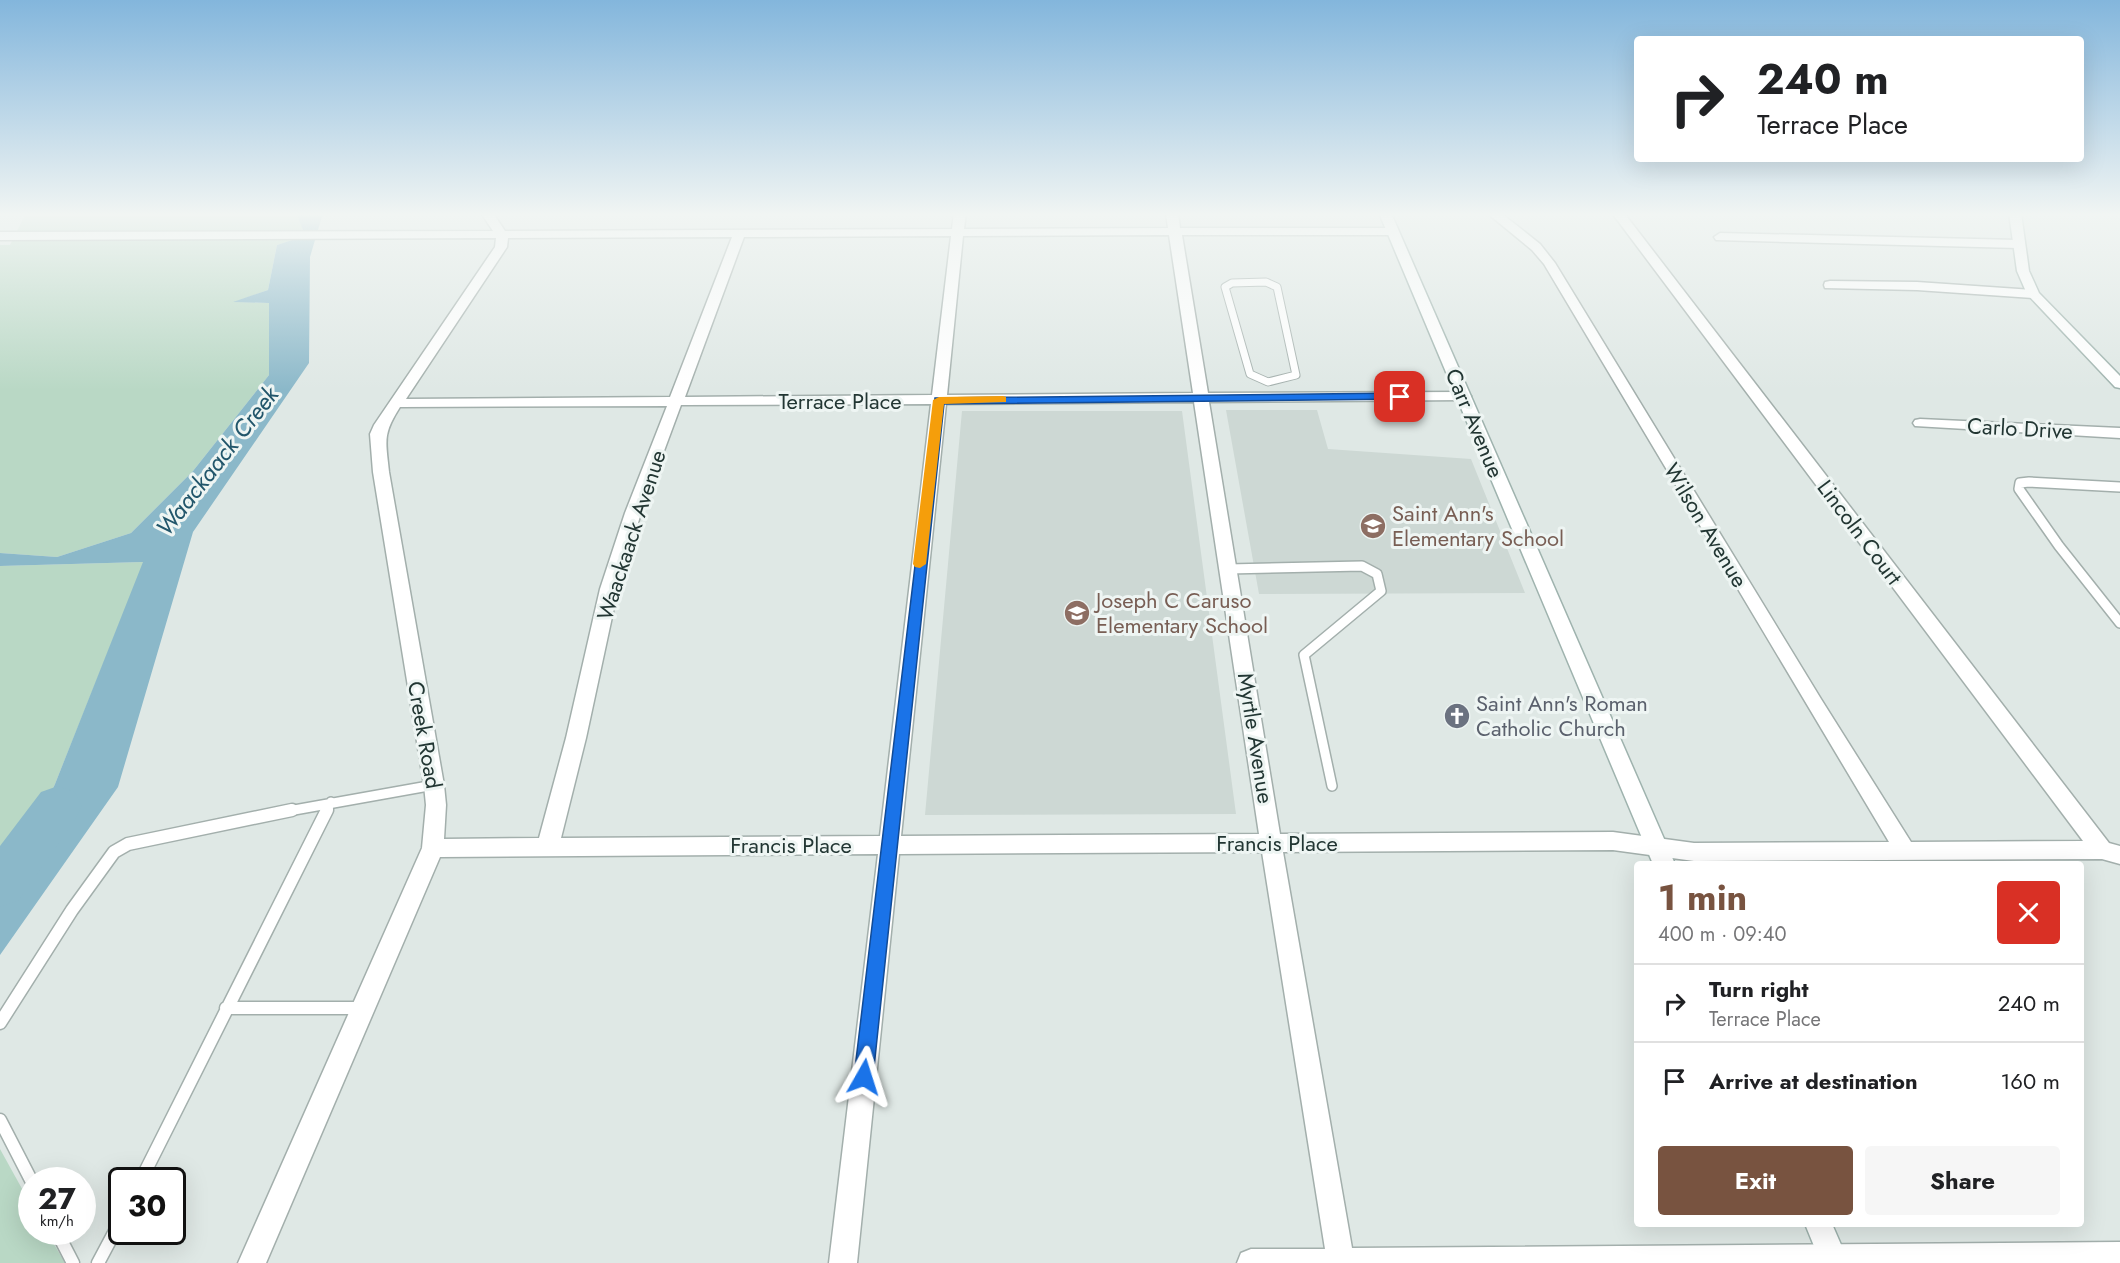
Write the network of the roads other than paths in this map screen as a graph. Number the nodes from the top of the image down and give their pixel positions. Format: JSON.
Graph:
{"nodes":[{"id":1,"x":484,"y":272,"type":"edge"},
{"id":2,"x":725,"y":272,"type":"edge"},
{"id":3,"x":953,"y":272,"type":"edge"},
{"id":4,"x":1181,"y":272,"type":"edge"},
{"id":5,"x":1410,"y":272,"type":"edge"},
{"id":6,"x":1554,"y":272,"type":"edge"},
{"id":7,"x":1663,"y":272,"type":"edge"},
{"id":8,"x":2023,"y":272,"type":"edge"},
{"id":9,"x":1830,"y":285,"type":"dead end"},
{"id":10,"x":2033,"y":294,"type":"junction"},
{"id":11,"x":2114,"y":373,"type":"edge"},
{"id":12,"x":1268,"y":382,"type":"junction"},
{"id":13,"x":2120,"y":384,"type":"edge"},
{"id":14,"x":1464,"y":396,"type":"junction"},
{"id":15,"x":1202,"y":397,"type":"junction"},
{"id":16,"x":1271,"y":397,"type":"junction"},
{"id":17,"x":939,"y":400,"type":"junction"},
{"id":18,"x":676,"y":401,"type":"junction"},
{"id":19,"x":395,"y":403,"type":"junction"},
{"id":20,"x":1920,"y":423,"type":"dead end"},
{"id":21,"x":2120,"y":433,"type":"edge"},
{"id":22,"x":2120,"y":486,"type":"edge"},
{"id":23,"x":1228,"y":569,"type":"junction"},
{"id":24,"x":2120,"y":622,"type":"edge"},
{"id":25,"x":434,"y":785,"type":"junction"},
{"id":26,"x":1332,"y":786,"type":"dead end"},
{"id":27,"x":331,"y":802,"type":"junction"},
{"id":28,"x":1272,"y":843,"type":"junction"},
{"id":29,"x":889,"y":845,"type":"junction"},
{"id":30,"x":548,"y":846,"type":"junction"},
{"id":31,"x":433,"y":848,"type":"junction"},
{"id":32,"x":1905,"y":850,"type":"junction"},
{"id":33,"x":2111,"y":852,"type":"edge"},
{"id":34,"x":1660,"y":855,"type":"edge"},
{"id":35,"x":226,"y":1008,"type":"junction"},
{"id":36,"x":363,"y":1008,"type":"junction"},
{"id":37,"x":0,"y":1023,"type":"edge"},
{"id":38,"x":0,"y":1120,"type":"edge"},
{"id":39,"x":24,"y":1167,"type":"edge"},
{"id":40,"x":147,"y":1167,"type":"edge"},
{"id":41,"x":1819,"y":1227,"type":"edge"},
{"id":42,"x":108,"y":1244,"type":"edge"},
{"id":43,"x":64,"y":1245,"type":"edge"},
{"id":44,"x":2120,"y":1256,"type":"edge"},
{"id":45,"x":1834,"y":1261,"type":"edge"},
{"id":46,"x":1341,"y":1262,"type":"edge"},
{"id":47,"x":73,"y":1263,"type":"edge"},
{"id":48,"x":98,"y":1263,"type":"edge"},
{"id":49,"x":252,"y":1263,"type":"edge"},
{"id":50,"x":843,"y":1263,"type":"edge"},
{"id":51,"x":1251,"y":1263,"type":"edge"}],
"edges":[{"from":1,"to":19,"type":"street","name":"Creek Road"},
{"from":2,"to":18,"type":"street","name":"Waackaack Avenue"},
{"from":3,"to":17,"type":"street"},
{"from":4,"to":15,"type":"street","name":"Myrtle Avenue"},
{"from":5,"to":14,"type":"street","name":"Carr Avenue"},
{"from":6,"to":32,"type":"street","name":"Wilson Avenue"},
{"from":7,"to":33,"type":"street","name":"Lincoln Court"},
{"from":8,"to":10,"type":"street"},
{"from":9,"to":10,"type":"street"},
{"from":10,"to":11,"type":"street"},
{"from":11,"to":13,"type":"street"},
{"from":12,"to":12,"type":"lane"},
{"from":12,"to":16,"type":"lane"},
{"from":14,"to":16,"type":"street","name":"Terrace Place"},
{"from":14,"to":34,"type":"street","name":"Carr Avenue"},
{"from":15,"to":16,"type":"street","name":"Terrace Place"},
{"from":15,"to":17,"type":"street","name":"Terrace Place"},
{"from":15,"to":23,"type":"street","name":"Myrtle Avenue"},
{"from":17,"to":18,"type":"street","name":"Terrace Place"},
{"from":17,"to":29,"type":"street"},
{"from":18,"to":19,"type":"street","name":"Terrace Place"},
{"from":18,"to":30,"type":"street","name":"Waackaack Avenue"},
{"from":19,"to":25,"type":"street","name":"Creek Road"},
{"from":20,"to":21,"type":"street","name":"Carlo Drive"},
{"from":22,"to":24,"type":"lane"},
{"from":23,"to":26,"type":"lane"},
{"from":23,"to":28,"type":"street","name":"Myrtle Avenue"},
{"from":25,"to":27,"type":"lane"},
{"from":25,"to":31,"type":"street","name":"Creek Road"},
{"from":27,"to":35,"type":"lane"},
{"from":27,"to":37,"type":"lane"},
{"from":28,"to":29,"type":"street","name":"Francis Place"},
{"from":28,"to":34,"type":"street","name":"Francis Place"},
{"from":28,"to":46,"type":"street","name":"Myrtle Avenue"},
{"from":29,"to":30,"type":"street","name":"Francis Place"},
{"from":29,"to":50,"type":"street"},
{"from":30,"to":31,"type":"street","name":"Francis Place"},
{"from":31,"to":36,"type":"street","name":"Creek Road"},
{"from":32,"to":33,"type":"street","name":"Francis Place"},
{"from":32,"to":34,"type":"street","name":"Francis Place"},
{"from":35,"to":36,"type":"lane"},
{"from":35,"to":40,"type":"lane"},
{"from":36,"to":49,"type":"street","name":"Creek Road"},
{"from":38,"to":39,"type":"lane"},
{"from":41,"to":45,"type":"street"},
{"from":42,"to":48,"type":"lane"},
{"from":43,"to":47,"type":"lane"},
{"from":44,"to":45,"type":"street"},
{"from":45,"to":46,"type":"street"},
{"from":46,"to":51,"type":"street"}]}
